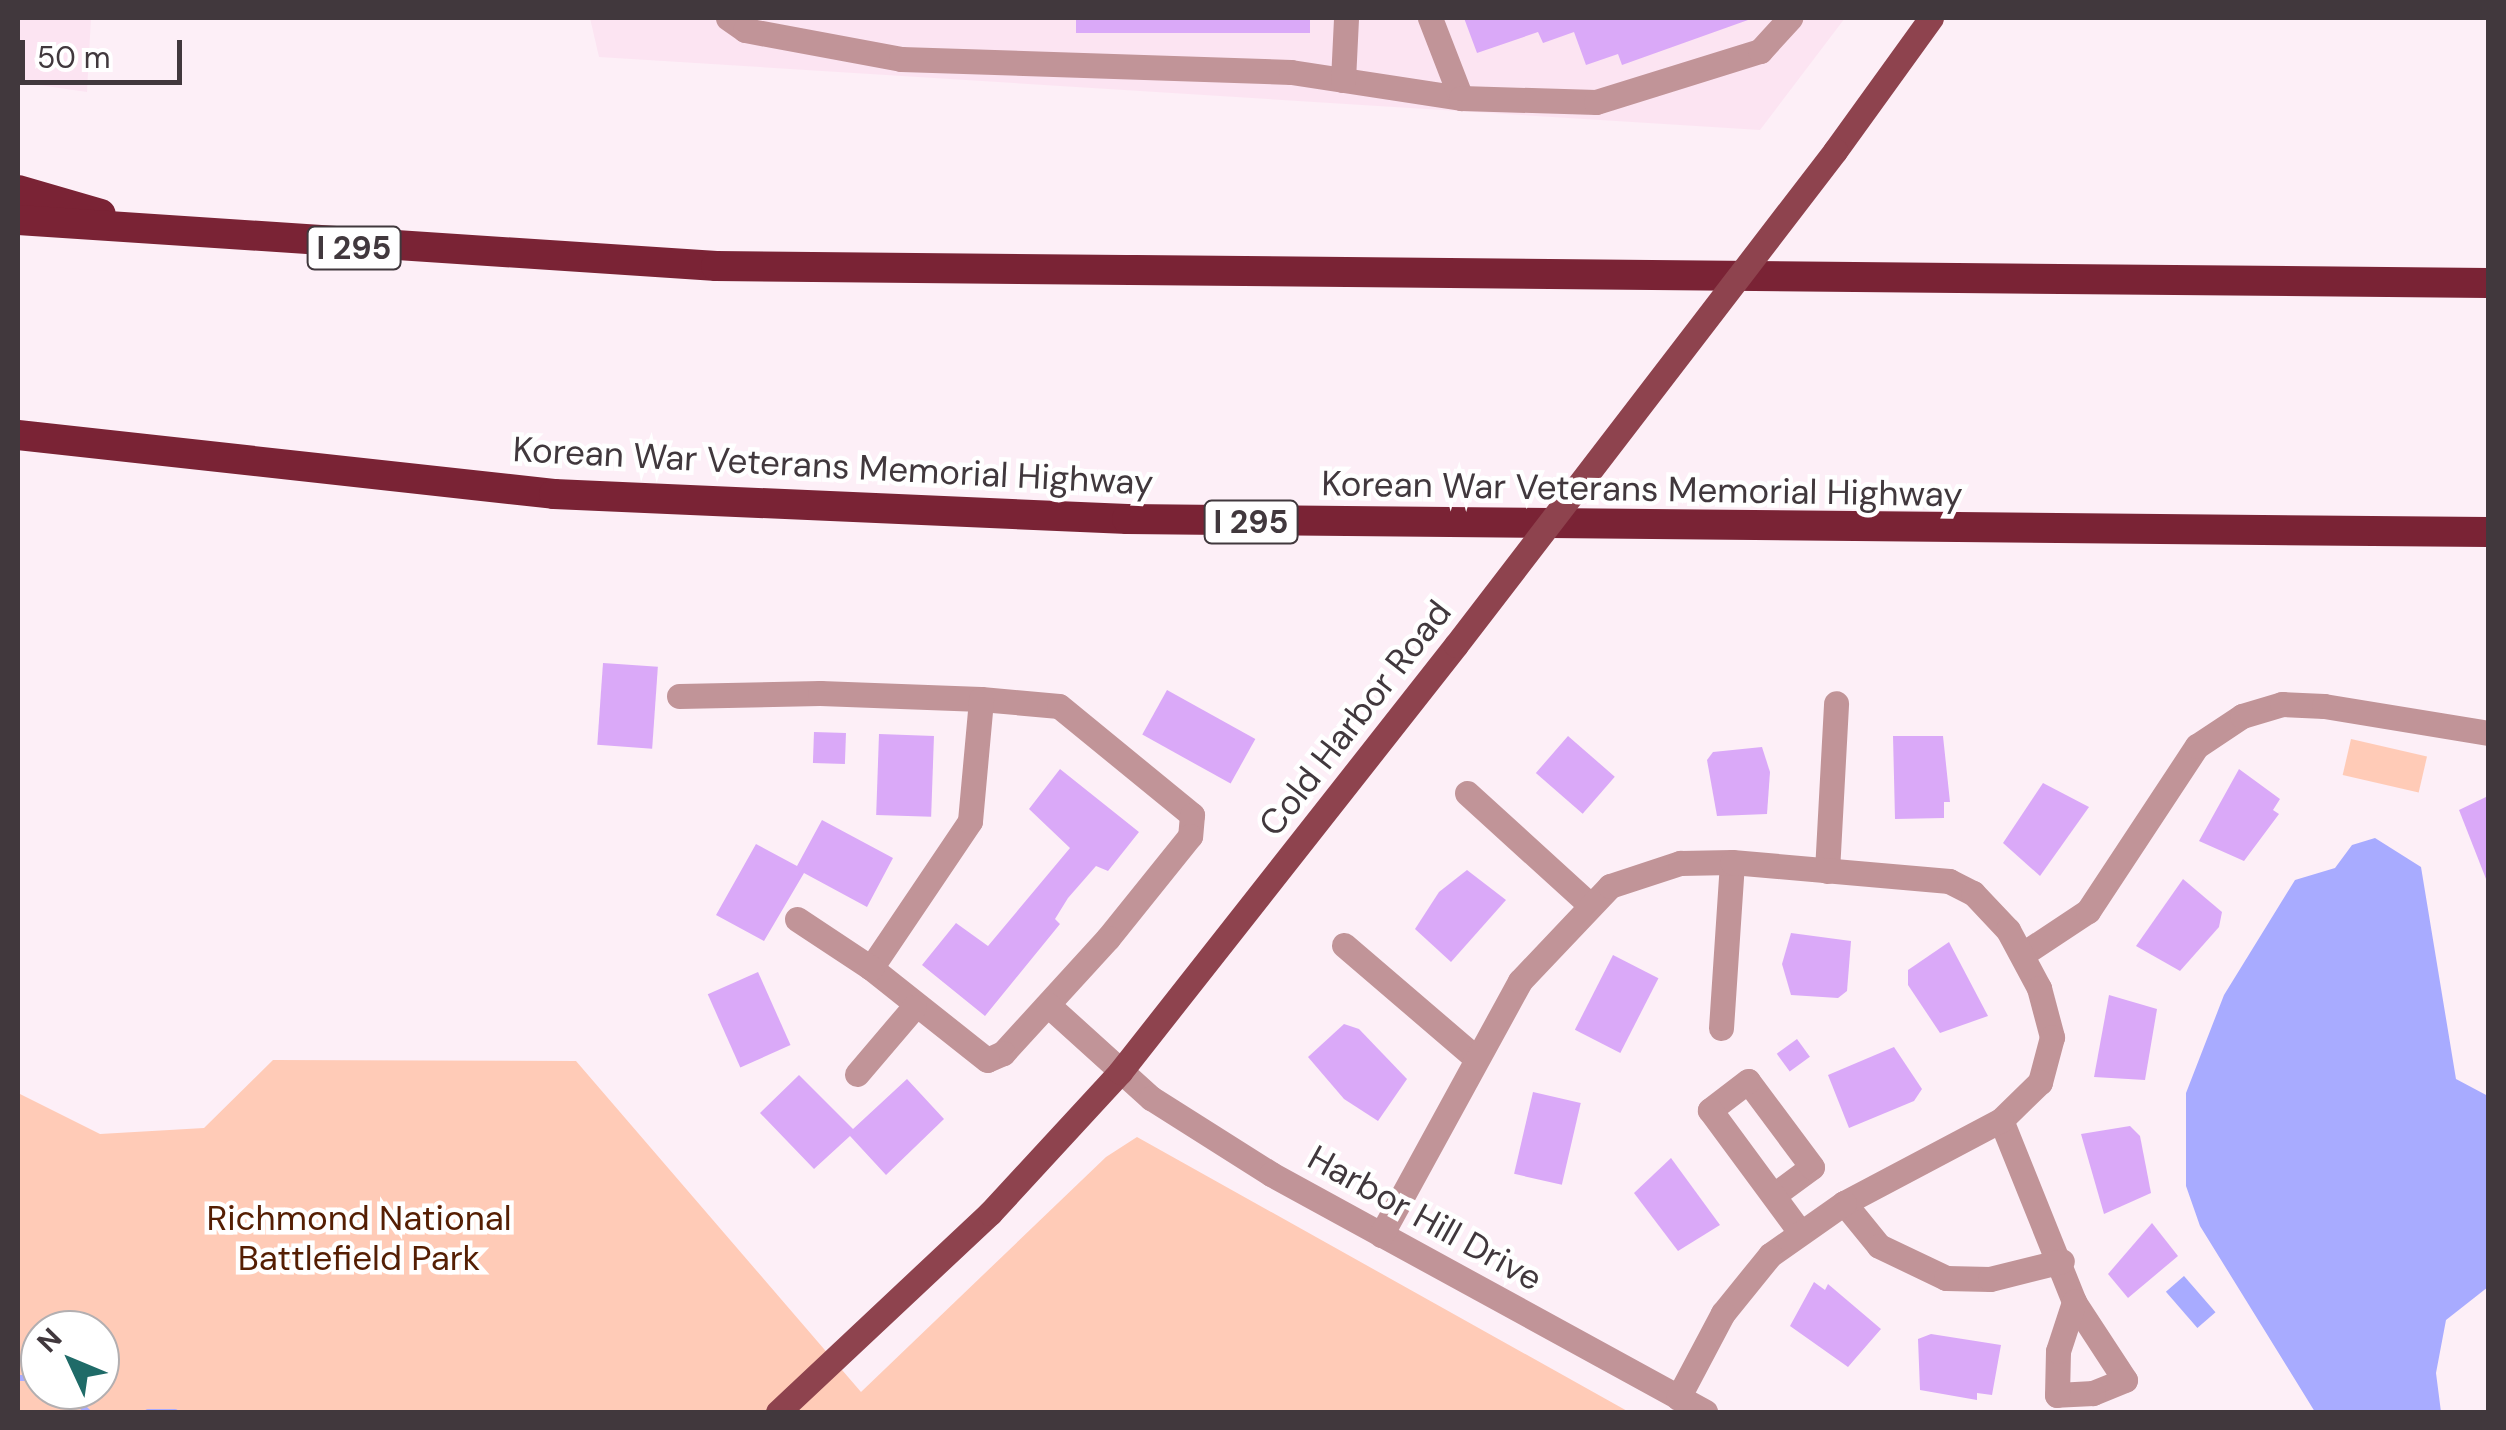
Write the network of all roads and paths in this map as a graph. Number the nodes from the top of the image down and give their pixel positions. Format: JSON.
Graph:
{"nodes":[{"id":1,"x":728,"y":18,"type":"edge"},
{"id":2,"x":1346,"y":18,"type":"edge"},
{"id":3,"x":1430,"y":18,"type":"edge"},
{"id":4,"x":1790,"y":18,"type":"edge"},
{"id":5,"x":1931,"y":18,"type":"edge"},
{"id":6,"x":1343,"y":80,"type":"junction"},
{"id":7,"x":1460,"y":98,"type":"junction"},
{"id":8,"x":18,"y":190,"type":"edge"},
{"id":9,"x":18,"y":220,"type":"edge"},
{"id":10,"x":172,"y":233,"type":"junction"},
{"id":11,"x":2488,"y":283,"type":"edge"},
{"id":12,"x":18,"y":436,"type":"edge"},
{"id":13,"x":2488,"y":532,"type":"edge"},
{"id":14,"x":679,"y":696,"type":"dead end"},
{"id":15,"x":981,"y":700,"type":"junction"},
{"id":16,"x":1836,"y":703,"type":"dead end"},
{"id":17,"x":2488,"y":733,"type":"edge"},
{"id":18,"x":1467,"y":793,"type":"dead end"},
{"id":19,"x":1732,"y":862,"type":"junction"},
{"id":20,"x":1827,"y":870,"type":"junction"},
{"id":21,"x":1588,"y":902,"type":"junction"},
{"id":22,"x":796,"y":919,"type":"dead end"},
{"id":23,"x":1344,"y":945,"type":"dead end"},
{"id":24,"x":2023,"y":954,"type":"junction"},
{"id":25,"x":870,"y":968,"type":"junction"},
{"id":26,"x":1048,"y":1005,"type":"junction"},
{"id":27,"x":914,"y":1007,"type":"junction"},
{"id":28,"x":1721,"y":1028,"type":"dead end"},
{"id":29,"x":1476,"y":1058,"type":"junction"},
{"id":30,"x":1120,"y":1072,"type":"junction"},
{"id":31,"x":857,"y":1074,"type":"dead end"},
{"id":32,"x":2001,"y":1120,"type":"junction"},
{"id":33,"x":1774,"y":1195,"type":"dead end"},
{"id":34,"x":1844,"y":1204,"type":"junction"},
{"id":35,"x":1800,"y":1232,"type":"junction"},
{"id":36,"x":1382,"y":1235,"type":"junction"},
{"id":37,"x":2062,"y":1261,"type":"junction"},
{"id":38,"x":2074,"y":1302,"type":"dead end"},
{"id":39,"x":1678,"y":1398,"type":"junction"},
{"id":40,"x":778,"y":1412,"type":"edge"},
{"id":41,"x":1705,"y":1412,"type":"edge"}],
"edges":[{"from":1,"to":6,"type":"street"},
{"from":2,"to":6,"type":"street"},
{"from":3,"to":7,"type":"street"},
{"from":4,"to":7,"type":"street"},
{"from":5,"to":30,"type":"main road","name":"Cold Harbor Road","bridge":true},
{"from":6,"to":7,"type":"street"},
{"from":8,"to":10,"type":"highway"},
{"from":9,"to":10,"type":"highway","number":"I 295"},
{"from":10,"to":11,"type":"highway","number":"I 295"},
{"from":12,"to":13,"type":"highway","name":"Korean War Veterans Memorial Highway","number":"I 295"},
{"from":14,"to":15,"type":"street"},
{"from":15,"to":25,"type":"street"},
{"from":15,"to":26,"type":"street"},
{"from":16,"to":20,"type":"street"},
{"from":17,"to":24,"type":"street"},
{"from":18,"to":21,"type":"street"},
{"from":19,"to":20,"type":"street"},
{"from":19,"to":21,"type":"street"},
{"from":19,"to":28,"type":"street"},
{"from":20,"to":24,"type":"street"},
{"from":21,"to":29,"type":"street"},
{"from":22,"to":25,"type":"street"},
{"from":23,"to":29,"type":"street"},
{"from":24,"to":32,"type":"street"},
{"from":25,"to":27,"type":"street"},
{"from":26,"to":27,"type":"street"},
{"from":26,"to":30,"type":"street","name":"Harbor Hill Drive"},
{"from":27,"to":31,"type":"street"},
{"from":29,"to":36,"type":"street"},
{"from":30,"to":36,"type":"street","name":"Harbor Hill Drive"},
{"from":30,"to":40,"type":"main road","name":"Cold Harbor Road"},
{"from":32,"to":34,"type":"street"},
{"from":32,"to":37,"type":"street"},
{"from":33,"to":35,"type":"street"},
{"from":34,"to":35,"type":"street"},
{"from":34,"to":37,"type":"street"},
{"from":35,"to":39,"type":"street"},
{"from":36,"to":39,"type":"street","name":"Harbor Hill Drive"},
{"from":37,"to":38,"type":"street"},
{"from":39,"to":41,"type":"street","name":"Harbor Hill Drive"}]}
